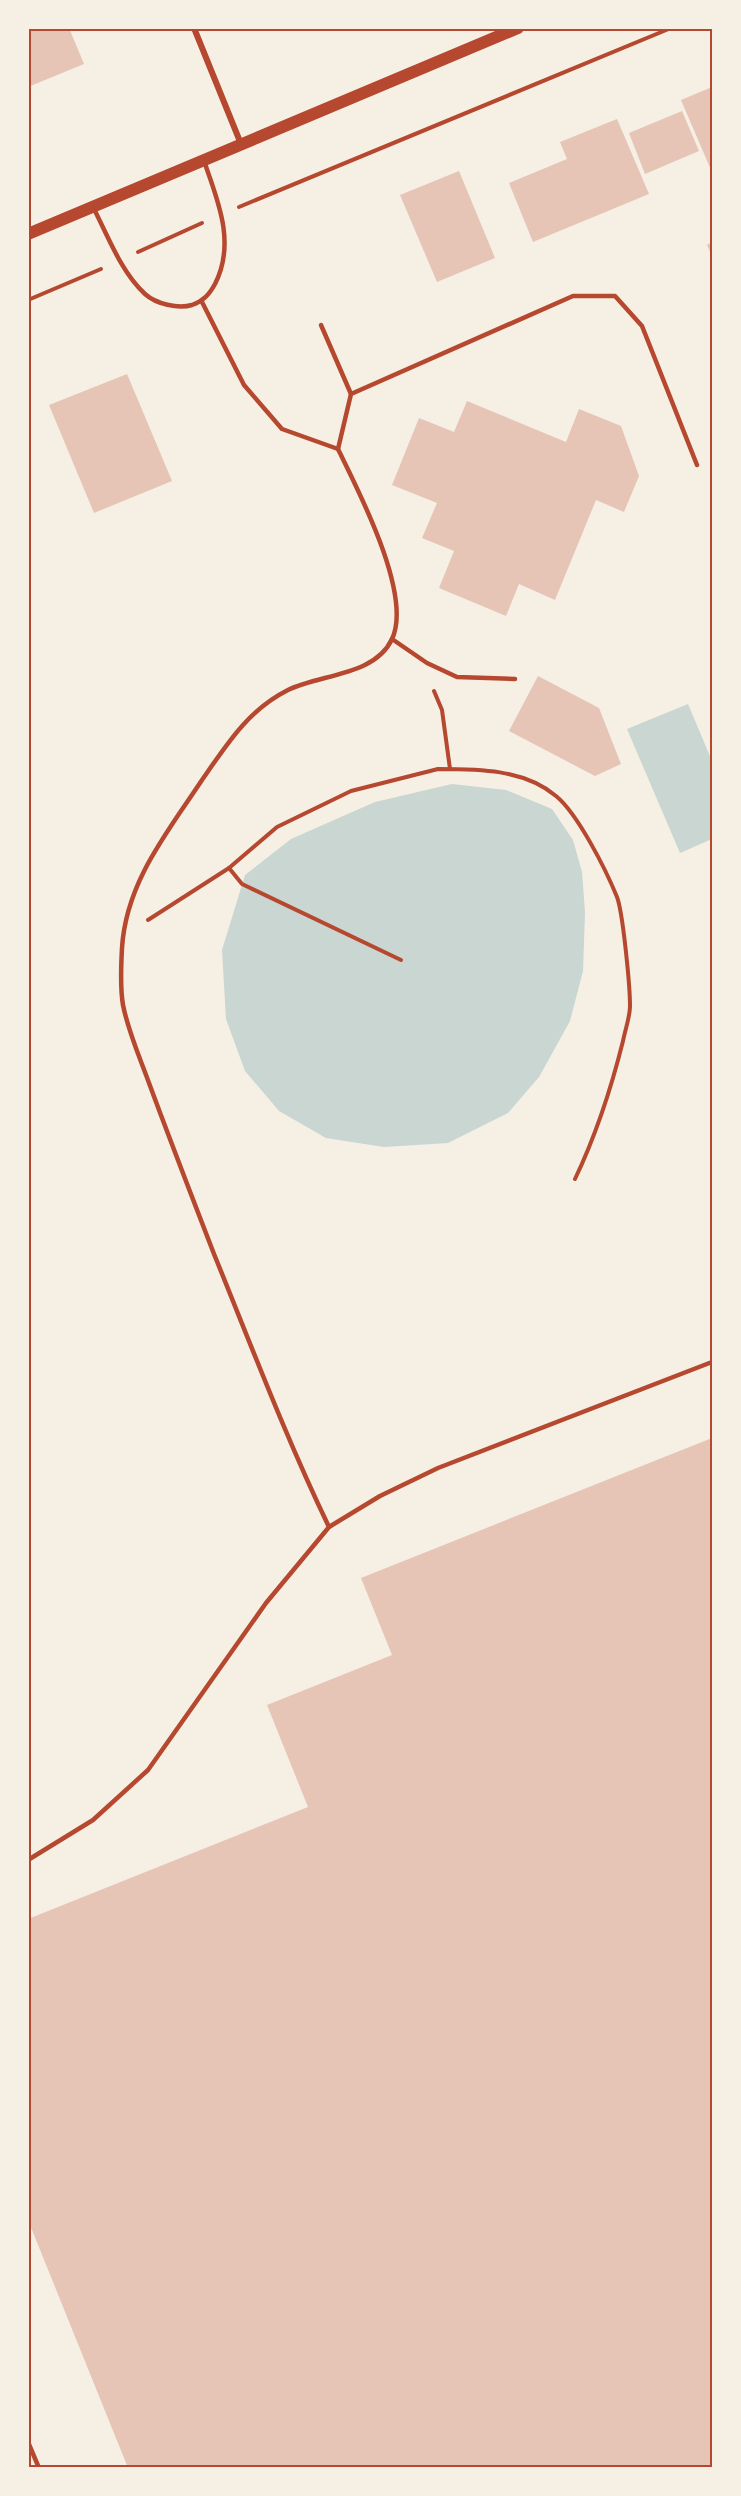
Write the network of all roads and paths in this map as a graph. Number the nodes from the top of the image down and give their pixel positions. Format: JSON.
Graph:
{"nodes":[{"id":1,"x":194,"y":28,"type":"edge"},
{"id":2,"x":518,"y":28,"type":"edge"},
{"id":3,"x":671,"y":28,"type":"edge"},
{"id":4,"x":664,"y":30,"type":"edge"},
{"id":5,"x":241,"y":145,"type":"junction"},
{"id":6,"x":204,"y":161,"type":"junction"},
{"id":7,"x":93,"y":207,"type":"junction"},
{"id":8,"x":222,"y":214,"type":"junction"},
{"id":9,"x":28,"y":234,"type":"edge"},
{"id":10,"x":120,"y":261,"type":"junction"},
{"id":11,"x":28,"y":300,"type":"edge"},
{"id":12,"x":202,"y":302,"type":"junction"},
{"id":13,"x":321,"y":325,"type":"dead end"},
{"id":14,"x":351,"y":394,"type":"junction"},
{"id":15,"x":338,"y":449,"type":"junction"},
{"id":16,"x":696,"y":465,"type":"dead end"},
{"id":17,"x":392,"y":639,"type":"junction"},
{"id":18,"x":427,"y":663,"type":"junction"},
{"id":19,"x":515,"y":679,"type":"dead end"},
{"id":20,"x":450,"y":769,"type":"junction"},
{"id":21,"x":229,"y":868,"type":"junction"},
{"id":22,"x":124,"y":935,"type":"junction"},
{"id":23,"x":401,"y":960,"type":"dead end"},
{"id":24,"x":575,"y":1179,"type":"dead end"},
{"id":25,"x":712,"y":1362,"type":"edge"},
{"id":26,"x":329,"y":1527,"type":"junction"},
{"id":27,"x":28,"y":1860,"type":"edge"},
{"id":28,"x":28,"y":2442,"type":"edge"},
{"id":29,"x":39,"y":2468,"type":"edge"}],
"edges":[{"from":1,"to":5,"type":"street"},
{"from":2,"to":5,"type":"main road"},
{"from":3,"to":4,"type":"path"},
{"from":4,"to":8,"type":"path"},
{"from":5,"to":6,"type":"main road"},
{"from":6,"to":7,"type":"main road"},
{"from":6,"to":8,"type":"lane"},
{"from":7,"to":9,"type":"main road"},
{"from":7,"to":10,"type":"lane"},
{"from":8,"to":10,"type":"path"},
{"from":8,"to":12,"type":"lane"},
{"from":10,"to":11,"type":"path"},
{"from":10,"to":12,"type":"lane"},
{"from":12,"to":15,"type":"lane"},
{"from":13,"to":14,"type":"lane"},
{"from":14,"to":15,"type":"lane"},
{"from":14,"to":16,"type":"lane"},
{"from":15,"to":17,"type":"lane"},
{"from":17,"to":18,"type":"lane"},
{"from":17,"to":22,"type":"lane"},
{"from":18,"to":19,"type":"lane"},
{"from":18,"to":20,"type":"path"},
{"from":20,"to":21,"type":"path"},
{"from":20,"to":24,"type":"path"},
{"from":21,"to":22,"type":"path"},
{"from":21,"to":23,"type":"path"},
{"from":22,"to":26,"type":"lane"},
{"from":25,"to":26,"type":"lane"},
{"from":26,"to":27,"type":"lane"},
{"from":28,"to":29,"type":"lane"}]}
